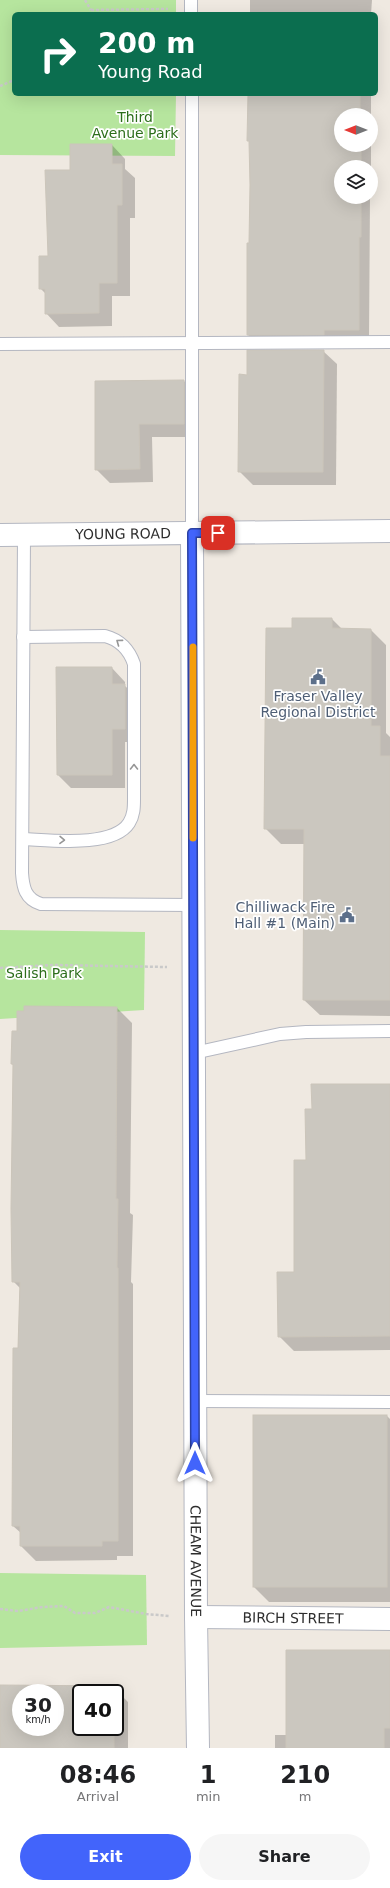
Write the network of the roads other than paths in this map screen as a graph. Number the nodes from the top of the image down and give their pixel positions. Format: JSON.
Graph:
{"nodes":[{"id":1,"x":192,"y":96,"type":"edge"},
{"id":2,"x":390,"y":342,"type":"edge"},
{"id":3,"x":0,"y":344,"type":"edge"},
{"id":4,"x":192,"y":344,"type":"junction"},
{"id":5,"x":390,"y":531,"type":"edge"},
{"id":6,"x":192,"y":533,"type":"junction"},
{"id":7,"x":0,"y":535,"type":"edge"},
{"id":8,"x":24,"y":535,"type":"junction"},
{"id":9,"x":23,"y":636,"type":"junction"},
{"id":10,"x":23,"y":839,"type":"junction"},
{"id":11,"x":194,"y":905,"type":"junction"},
{"id":12,"x":390,"y":1031,"type":"edge"},
{"id":13,"x":194,"y":1054,"type":"junction"},
{"id":14,"x":195,"y":1402,"type":"junction"},
{"id":15,"x":390,"y":1402,"type":"edge"},
{"id":16,"x":196,"y":1617,"type":"junction"},
{"id":17,"x":390,"y":1619,"type":"edge"},
{"id":18,"x":198,"y":1748,"type":"edge"}],
"edges":[{"from":1,"to":4,"type":"lane"},
{"from":2,"to":4,"type":"lane"},
{"from":3,"to":4,"type":"lane"},
{"from":4,"to":6,"type":"lane"},
{"from":5,"to":6,"type":"street","name":"YOUNG ROAD"},
{"from":6,"to":8,"type":"street","name":"YOUNG ROAD"},
{"from":6,"to":11,"type":"street","name":"CHEAM AVENUE"},
{"from":7,"to":8,"type":"street","name":"YOUNG ROAD"},
{"from":8,"to":9,"type":"lane"},
{"from":9,"to":10,"type":"lane"},
{"from":10,"to":9,"type":"lane","one_way":true},
{"from":10,"to":11,"type":"lane"},
{"from":11,"to":13,"type":"street","name":"CHEAM AVENUE"},
{"from":12,"to":13,"type":"lane"},
{"from":13,"to":14,"type":"street","name":"CHEAM AVENUE"},
{"from":14,"to":15,"type":"lane"},
{"from":14,"to":16,"type":"street","name":"CHEAM AVENUE"},
{"from":16,"to":17,"type":"street","name":"BIRCH STREET"},
{"from":16,"to":18,"type":"street","name":"CHEAM AVENUE"}]}
